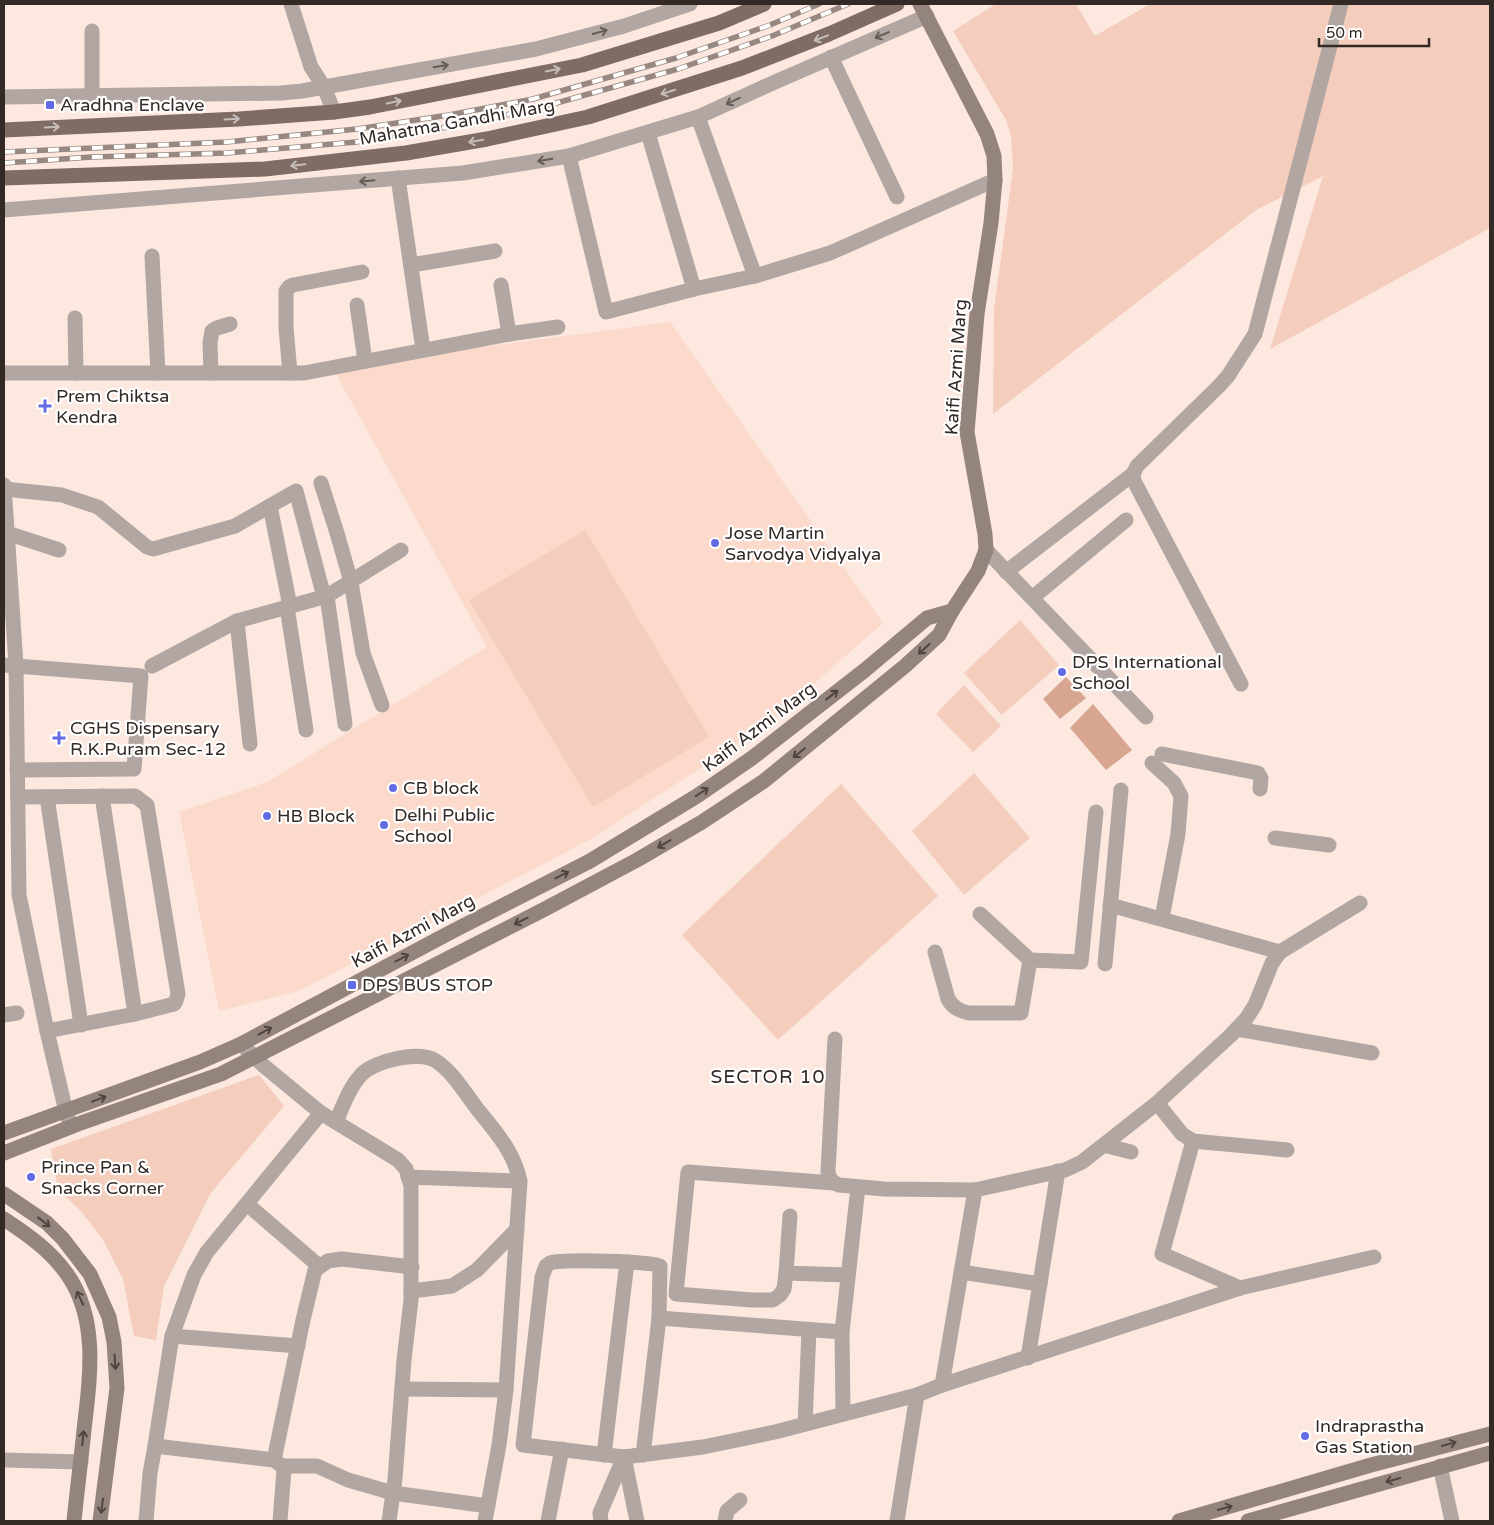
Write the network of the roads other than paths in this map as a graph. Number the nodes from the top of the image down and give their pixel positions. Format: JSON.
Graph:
{"nodes":[{"id":1,"x":291,"y":4,"type":"edge"},
{"id":2,"x":690,"y":4,"type":"edge"},
{"id":3,"x":764,"y":4,"type":"edge"},
{"id":4,"x":897,"y":4,"type":"edge"},
{"id":5,"x":1341,"y":4,"type":"edge"},
{"id":6,"x":924,"y":10,"type":"edge"},
{"id":7,"x":92,"y":31,"type":"dead end"},
{"id":8,"x":831,"y":57,"type":"junction"},
{"id":9,"x":324,"y":87,"type":"junction"},
{"id":10,"x":92,"y":96,"type":"junction"},
{"id":11,"x":4,"y":98,"type":"edge"},
{"id":12,"x":334,"y":112,"type":"junction"},
{"id":13,"x":698,"y":117,"type":"junction"},
{"id":14,"x":4,"y":130,"type":"edge"},
{"id":15,"x":648,"y":133,"type":"junction"},
{"id":16,"x":569,"y":156,"type":"junction"},
{"id":17,"x":4,"y":178,"type":"edge"},
{"id":18,"x":398,"y":178,"type":"junction"},
{"id":19,"x":995,"y":180,"type":"junction"},
{"id":20,"x":897,"y":197,"type":"dead end"},
{"id":21,"x":4,"y":210,"type":"edge"},
{"id":22,"x":495,"y":251,"type":"dead end"},
{"id":23,"x":152,"y":256,"type":"dead end"},
{"id":24,"x":411,"y":265,"type":"junction"},
{"id":25,"x":362,"y":272,"type":"dead end"},
{"id":26,"x":755,"y":276,"type":"junction"},
{"id":27,"x":501,"y":285,"type":"dead end"},
{"id":28,"x":694,"y":289,"type":"junction"},
{"id":29,"x":357,"y":305,"type":"dead end"},
{"id":30,"x":75,"y":318,"type":"dead end"},
{"id":31,"x":230,"y":324,"type":"dead end"},
{"id":32,"x":558,"y":327,"type":"dead end"},
{"id":33,"x":509,"y":334,"type":"junction"},
{"id":34,"x":423,"y":350,"type":"junction"},
{"id":35,"x":365,"y":361,"type":"junction"},
{"id":36,"x":4,"y":373,"type":"edge"},
{"id":37,"x":76,"y":373,"type":"junction"},
{"id":38,"x":158,"y":373,"type":"junction"},
{"id":39,"x":211,"y":373,"type":"junction"},
{"id":40,"x":290,"y":373,"type":"junction"},
{"id":41,"x":1133,"y":474,"type":"junction"},
{"id":42,"x":321,"y":483,"type":"dead end"},
{"id":43,"x":4,"y":487,"type":"edge"},
{"id":44,"x":270,"y":506,"type":"junction"},
{"id":45,"x":1126,"y":520,"type":"dead end"},
{"id":46,"x":7,"y":533,"type":"junction"},
{"id":47,"x":59,"y":550,"type":"dead end"},
{"id":48,"x":401,"y":550,"type":"dead end"},
{"id":49,"x":986,"y":550,"type":"junction"},
{"id":50,"x":6,"y":561,"type":"edge"},
{"id":51,"x":1006,"y":572,"type":"junction"},
{"id":52,"x":351,"y":582,"type":"junction"},
{"id":53,"x":325,"y":597,"type":"junction"},
{"id":54,"x":1032,"y":598,"type":"junction"},
{"id":55,"x":289,"y":606,"type":"junction"},
{"id":56,"x":952,"y":611,"type":"junction"},
{"id":57,"x":236,"y":621,"type":"junction"},
{"id":58,"x":10,"y":665,"type":"edge"},
{"id":59,"x":152,"y":666,"type":"dead end"},
{"id":60,"x":1241,"y":684,"type":"dead end"},
{"id":61,"x":382,"y":704,"type":"dead end"},
{"id":62,"x":1146,"y":717,"type":"dead end"},
{"id":63,"x":344,"y":724,"type":"dead end"},
{"id":64,"x":306,"y":730,"type":"dead end"},
{"id":65,"x":250,"y":744,"type":"dead end"},
{"id":66,"x":18,"y":770,"type":"junction"},
{"id":67,"x":1260,"y":789,"type":"dead end"},
{"id":68,"x":1121,"y":790,"type":"dead end"},
{"id":69,"x":46,"y":796,"type":"junction"},
{"id":70,"x":102,"y":796,"type":"junction"},
{"id":71,"x":18,"y":797,"type":"junction"},
{"id":72,"x":1096,"y":812,"type":"dead end"},
{"id":73,"x":1275,"y":838,"type":"dead end"},
{"id":74,"x":1328,"y":845,"type":"dead end"},
{"id":75,"x":4,"y":896,"type":"edge"},
{"id":76,"x":19,"y":896,"type":"junction"},
{"id":77,"x":1360,"y":903,"type":"dead end"},
{"id":78,"x":1110,"y":905,"type":"junction"},
{"id":79,"x":980,"y":914,"type":"dead end"},
{"id":80,"x":1162,"y":918,"type":"junction"},
{"id":81,"x":1108,"y":925,"type":"junction"},
{"id":82,"x":1084,"y":926,"type":"junction"},
{"id":83,"x":935,"y":952,"type":"dead end"},
{"id":84,"x":1280,"y":952,"type":"junction"},
{"id":85,"x":1030,"y":960,"type":"junction"},
{"id":86,"x":1105,"y":964,"type":"dead end"},
{"id":87,"x":135,"y":1014,"type":"junction"},
{"id":88,"x":81,"y":1025,"type":"junction"},
{"id":89,"x":1237,"y":1029,"type":"junction"},
{"id":90,"x":47,"y":1032,"type":"junction"},
{"id":91,"x":835,"y":1039,"type":"dead end"},
{"id":92,"x":240,"y":1044,"type":"junction"},
{"id":93,"x":1372,"y":1053,"type":"dead end"},
{"id":94,"x":254,"y":1057,"type":"junction"},
{"id":95,"x":1157,"y":1103,"type":"junction"},
{"id":96,"x":66,"y":1112,"type":"junction"},
{"id":97,"x":321,"y":1113,"type":"junction"},
{"id":98,"x":336,"y":1122,"type":"junction"},
{"id":99,"x":71,"y":1127,"type":"junction"},
{"id":100,"x":4,"y":1133,"type":"edge"},
{"id":101,"x":1193,"y":1141,"type":"junction"},
{"id":102,"x":1104,"y":1145,"type":"junction"},
{"id":103,"x":1287,"y":1150,"type":"dead end"},
{"id":104,"x":1131,"y":1152,"type":"dead end"},
{"id":105,"x":4,"y":1153,"type":"edge"},
{"id":106,"x":1058,"y":1171,"type":"junction"},
{"id":107,"x":408,"y":1176,"type":"junction"},
{"id":108,"x":520,"y":1181,"type":"junction"},
{"id":109,"x":834,"y":1182,"type":"junction"},
{"id":110,"x":858,"y":1186,"type":"junction"},
{"id":111,"x":975,"y":1190,"type":"junction"},
{"id":112,"x":4,"y":1194,"type":"edge"},
{"id":113,"x":247,"y":1204,"type":"junction"},
{"id":114,"x":790,"y":1216,"type":"dead end"},
{"id":115,"x":4,"y":1219,"type":"edge"},
{"id":116,"x":517,"y":1229,"type":"junction"},
{"id":117,"x":1374,"y":1257,"type":"dead end"},
{"id":118,"x":627,"y":1262,"type":"junction"},
{"id":119,"x":319,"y":1266,"type":"junction"},
{"id":120,"x":412,"y":1267,"type":"junction"},
{"id":121,"x":961,"y":1272,"type":"junction"},
{"id":122,"x":786,"y":1273,"type":"junction"},
{"id":123,"x":847,"y":1276,"type":"junction"},
{"id":124,"x":1040,"y":1284,"type":"junction"},
{"id":125,"x":1240,"y":1288,"type":"junction"},
{"id":126,"x":411,"y":1291,"type":"junction"},
{"id":127,"x":659,"y":1318,"type":"junction"},
{"id":128,"x":809,"y":1330,"type":"junction"},
{"id":129,"x":842,"y":1332,"type":"junction"},
{"id":130,"x":172,"y":1336,"type":"junction"},
{"id":131,"x":298,"y":1346,"type":"junction"},
{"id":132,"x":1028,"y":1358,"type":"junction"},
{"id":133,"x":942,"y":1385,"type":"junction"},
{"id":134,"x":402,"y":1389,"type":"junction"},
{"id":135,"x":506,"y":1390,"type":"junction"},
{"id":136,"x":917,"y":1395,"type":"junction"},
{"id":137,"x":843,"y":1414,"type":"junction"},
{"id":138,"x":805,"y":1424,"type":"junction"},
{"id":139,"x":1490,"y":1434,"type":"edge"},
{"id":140,"x":155,"y":1446,"type":"junction"},
{"id":141,"x":562,"y":1449,"type":"junction"},
{"id":142,"x":1490,"y":1453,"type":"edge"},
{"id":143,"x":604,"y":1455,"type":"junction"},
{"id":144,"x":642,"y":1455,"type":"junction"},
{"id":145,"x":624,"y":1457,"type":"junction"},
{"id":146,"x":4,"y":1460,"type":"edge"},
{"id":147,"x":81,"y":1462,"type":"junction"},
{"id":148,"x":278,"y":1463,"type":"junction"},
{"id":149,"x":1440,"y":1466,"type":"junction"},
{"id":150,"x":393,"y":1493,"type":"junction"},
{"id":151,"x":740,"y":1500,"type":"dead end"},
{"id":152,"x":488,"y":1506,"type":"junction"},
{"id":153,"x":74,"y":1521,"type":"edge"},
{"id":154,"x":100,"y":1521,"type":"edge"},
{"id":155,"x":146,"y":1521,"type":"edge"},
{"id":156,"x":280,"y":1521,"type":"edge"},
{"id":157,"x":389,"y":1521,"type":"edge"},
{"id":158,"x":485,"y":1521,"type":"edge"},
{"id":159,"x":548,"y":1521,"type":"edge"},
{"id":160,"x":600,"y":1521,"type":"edge"},
{"id":161,"x":637,"y":1521,"type":"edge"},
{"id":162,"x":725,"y":1521,"type":"edge"},
{"id":163,"x":897,"y":1521,"type":"edge"},
{"id":164,"x":1178,"y":1521,"type":"edge"},
{"id":165,"x":1248,"y":1521,"type":"edge"},
{"id":166,"x":1452,"y":1521,"type":"edge"}],
"edges":[{"from":1,"to":9,"type":"street"},
{"from":9,"to":2,"type":"street","one_way":true},
{"from":12,"to":3,"type":"main road","name":"Mahatma Gandhi Marg","one_way":true},
{"from":4,"to":17,"type":"main road","name":"Mahatma Gandhi Marg","one_way":true},
{"from":5,"to":41,"type":"street"},
{"from":6,"to":8,"type":"street","one_way":true},
{"from":6,"to":19,"type":"street","name":"Kaifi Azmi Marg"},
{"from":7,"to":10,"type":"street"},
{"from":8,"to":13,"type":"street","one_way":true},
{"from":8,"to":20,"type":"street"},
{"from":9,"to":10,"type":"street"},
{"from":9,"to":12,"type":"street"},
{"from":10,"to":11,"type":"street"},
{"from":14,"to":12,"type":"main road","name":"Mahatma Gandhi Marg","one_way":true},
{"from":13,"to":15,"type":"street"},
{"from":13,"to":26,"type":"street"},
{"from":15,"to":16,"type":"street"},
{"from":15,"to":28,"type":"street"},
{"from":16,"to":18,"type":"street","one_way":true},
{"from":16,"to":28,"type":"street"},
{"from":18,"to":21,"type":"street","one_way":true},
{"from":18,"to":24,"type":"street"},
{"from":19,"to":26,"type":"street"},
{"from":19,"to":49,"type":"street","name":"Kaifi Azmi Marg"},
{"from":22,"to":24,"type":"street"},
{"from":23,"to":38,"type":"street"},
{"from":24,"to":34,"type":"street"},
{"from":25,"to":40,"type":"street"},
{"from":26,"to":28,"type":"street"},
{"from":27,"to":33,"type":"street"},
{"from":29,"to":35,"type":"street"},
{"from":30,"to":37,"type":"street"},
{"from":31,"to":39,"type":"street"},
{"from":32,"to":33,"type":"street"},
{"from":33,"to":34,"type":"street"},
{"from":34,"to":35,"type":"street"},
{"from":35,"to":40,"type":"street"},
{"from":36,"to":37,"type":"street"},
{"from":37,"to":38,"type":"street"},
{"from":38,"to":39,"type":"street"},
{"from":39,"to":40,"type":"street"},
{"from":41,"to":51,"type":"street"},
{"from":41,"to":60,"type":"street"},
{"from":42,"to":52,"type":"street"},
{"from":43,"to":44,"type":"street"},
{"from":43,"to":46,"type":"street"},
{"from":44,"to":53,"type":"street"},
{"from":44,"to":55,"type":"street"},
{"from":45,"to":54,"type":"street"},
{"from":46,"to":47,"type":"street"},
{"from":46,"to":50,"type":"street"},
{"from":48,"to":52,"type":"street"},
{"from":49,"to":51,"type":"street"},
{"from":49,"to":56,"type":"street","name":"Kaifi Azmi Marg"},
{"from":50,"to":58,"type":"street"},
{"from":51,"to":54,"type":"street"},
{"from":52,"to":53,"type":"street"},
{"from":52,"to":61,"type":"street"},
{"from":53,"to":55,"type":"street"},
{"from":53,"to":63,"type":"street"},
{"from":54,"to":62,"type":"street"},
{"from":55,"to":57,"type":"street"},
{"from":55,"to":64,"type":"street"},
{"from":92,"to":56,"type":"street","name":"Kaifi Azmi Marg","one_way":true},
{"from":56,"to":94,"type":"street","one_way":true},
{"from":57,"to":59,"type":"street"},
{"from":57,"to":65,"type":"street"},
{"from":58,"to":66,"type":"street"},
{"from":58,"to":66,"type":"street"},
{"from":66,"to":71,"type":"street"},
{"from":67,"to":80,"type":"street"},
{"from":68,"to":78,"type":"street"},
{"from":69,"to":70,"type":"street"},
{"from":69,"to":71,"type":"street"},
{"from":69,"to":88,"type":"street"},
{"from":70,"to":87,"type":"street"},
{"from":70,"to":87,"type":"street"},
{"from":71,"to":76,"type":"street"},
{"from":72,"to":82,"type":"street"},
{"from":73,"to":74,"type":"street"},
{"from":75,"to":76,"type":"street"},
{"from":76,"to":90,"type":"street"},
{"from":77,"to":84,"type":"street"},
{"from":78,"to":80,"type":"street"},
{"from":78,"to":81,"type":"street"},
{"from":79,"to":85,"type":"street"},
{"from":80,"to":84,"type":"street"},
{"from":81,"to":82,"type":"street"},
{"from":81,"to":86,"type":"street"},
{"from":82,"to":85,"type":"street"},
{"from":83,"to":85,"type":"street"},
{"from":84,"to":89,"type":"street"},
{"from":87,"to":88,"type":"street"},
{"from":88,"to":90,"type":"street"},
{"from":89,"to":93,"type":"street"},
{"from":89,"to":95,"type":"street"},
{"from":90,"to":96,"type":"street"},
{"from":91,"to":109,"type":"street"},
{"from":92,"to":94,"type":"street"},
{"from":96,"to":92,"type":"street","name":"Kaifi Azmi Marg","one_way":true},
{"from":94,"to":97,"type":"street"},
{"from":94,"to":99,"type":"street"},
{"from":95,"to":101,"type":"street"},
{"from":95,"to":102,"type":"street"},
{"from":96,"to":99,"type":"street"},
{"from":96,"to":100,"type":"street","name":"Kaifi Azmi Marg"},
{"from":97,"to":98,"type":"street"},
{"from":97,"to":113,"type":"street"},
{"from":98,"to":107,"type":"street"},
{"from":98,"to":108,"type":"street"},
{"from":99,"to":105,"type":"street"},
{"from":101,"to":103,"type":"street"},
{"from":101,"to":125,"type":"street"},
{"from":102,"to":104,"type":"street"},
{"from":102,"to":106,"type":"street"},
{"from":106,"to":111,"type":"street"},
{"from":106,"to":124,"type":"street"},
{"from":107,"to":108,"type":"street"},
{"from":107,"to":120,"type":"street"},
{"from":108,"to":116,"type":"street"},
{"from":109,"to":110,"type":"street"},
{"from":109,"to":122,"type":"street"},
{"from":110,"to":111,"type":"street"},
{"from":110,"to":123,"type":"street"},
{"from":111,"to":121,"type":"street"},
{"from":112,"to":154,"type":"street","one_way":true},
{"from":113,"to":119,"type":"street"},
{"from":113,"to":130,"type":"street"},
{"from":114,"to":122,"type":"street"},
{"from":147,"to":115,"type":"street","one_way":true},
{"from":116,"to":126,"type":"street"},
{"from":116,"to":135,"type":"street"},
{"from":117,"to":125,"type":"street"},
{"from":118,"to":127,"type":"street"},
{"from":118,"to":141,"type":"street"},
{"from":118,"to":143,"type":"street"},
{"from":119,"to":120,"type":"street"},
{"from":119,"to":131,"type":"street"},
{"from":120,"to":126,"type":"street"},
{"from":121,"to":124,"type":"street"},
{"from":121,"to":133,"type":"street"},
{"from":122,"to":123,"type":"street"},
{"from":123,"to":129,"type":"street"},
{"from":124,"to":132,"type":"street"},
{"from":125,"to":132,"type":"street"},
{"from":126,"to":134,"type":"street"},
{"from":127,"to":128,"type":"street"},
{"from":127,"to":144,"type":"street"},
{"from":128,"to":129,"type":"street"},
{"from":128,"to":138,"type":"street"},
{"from":129,"to":137,"type":"street"},
{"from":130,"to":131,"type":"street"},
{"from":130,"to":140,"type":"street"},
{"from":131,"to":148,"type":"street"},
{"from":132,"to":133,"type":"street"},
{"from":133,"to":136,"type":"street"},
{"from":134,"to":135,"type":"street"},
{"from":134,"to":150,"type":"street"},
{"from":135,"to":152,"type":"street"},
{"from":136,"to":137,"type":"street"},
{"from":136,"to":163,"type":"street"},
{"from":137,"to":138,"type":"street"},
{"from":138,"to":144,"type":"street"},
{"from":164,"to":139,"type":"street","one_way":true},
{"from":140,"to":148,"type":"street"},
{"from":140,"to":155,"type":"street"},
{"from":141,"to":143,"type":"street"},
{"from":141,"to":159,"type":"street"},
{"from":142,"to":149,"type":"street"},
{"from":143,"to":145,"type":"street"},
{"from":144,"to":145,"type":"street"},
{"from":145,"to":160,"type":"street"},
{"from":145,"to":161,"type":"street"},
{"from":146,"to":147,"type":"street"},
{"from":147,"to":153,"type":"street"},
{"from":148,"to":150,"type":"street"},
{"from":148,"to":156,"type":"street"},
{"from":149,"to":165,"type":"street","one_way":true},
{"from":149,"to":166,"type":"street"},
{"from":150,"to":152,"type":"street"},
{"from":150,"to":157,"type":"street"},
{"from":151,"to":162,"type":"street"},
{"from":152,"to":158,"type":"street"}]}
